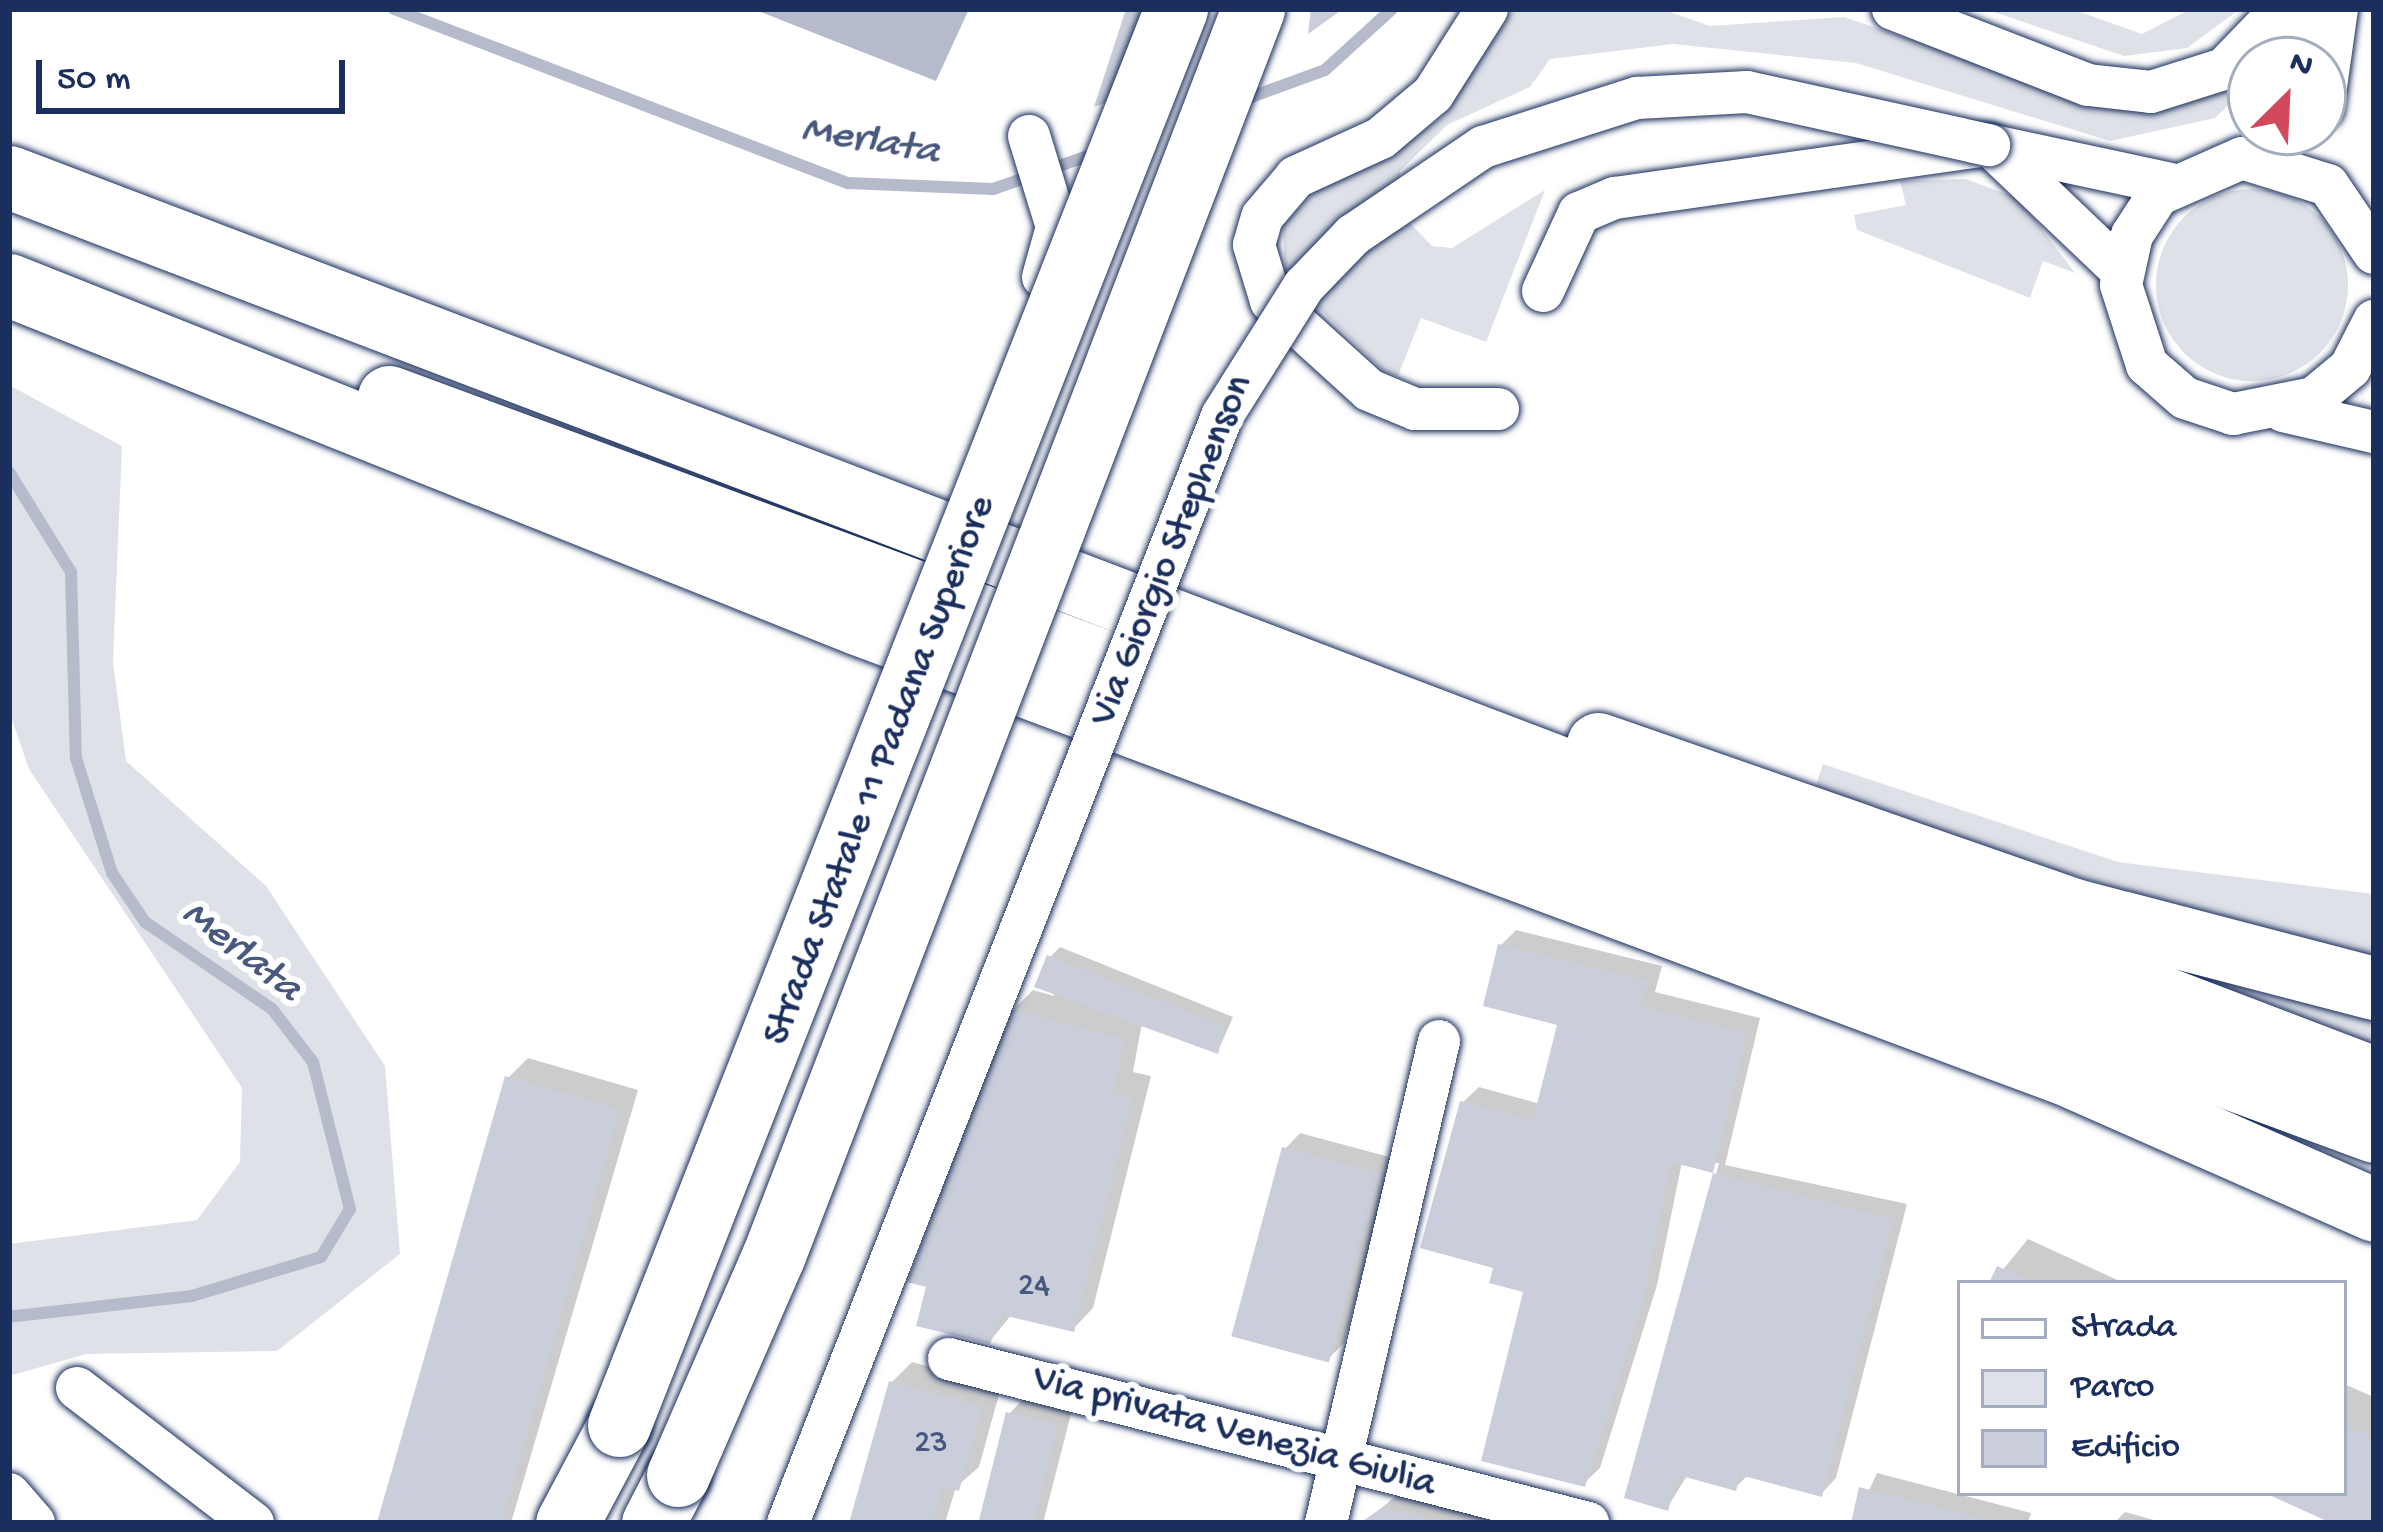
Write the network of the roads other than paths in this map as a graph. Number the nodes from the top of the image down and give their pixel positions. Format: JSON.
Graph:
{"nodes":[{"id":1,"x":1176,"y":9,"type":"edge"},
{"id":2,"x":1252,"y":9,"type":"edge"},
{"id":3,"x":1487,"y":9,"type":"edge"},
{"id":4,"x":1893,"y":9,"type":"edge"},
{"id":5,"x":2282,"y":9,"type":"edge"},
{"id":6,"x":2322,"y":9,"type":"edge"},
{"id":7,"x":2309,"y":36,"type":"edge"},
{"id":8,"x":1029,"y":136,"type":"dead end"},
{"id":9,"x":1989,"y":145,"type":"junction"},
{"id":10,"x":2227,"y":154,"type":"edge"},
{"id":11,"x":2317,"y":156,"type":"edge"},
{"id":12,"x":2216,"y":162,"type":"junction"},
{"id":13,"x":2314,"y":176,"type":"junction"},
{"id":14,"x":9,"y":177,"type":"edge"},
{"id":15,"x":2171,"y":184,"type":"junction"},
{"id":16,"x":2374,"y":253,"type":"edge"},
{"id":17,"x":9,"y":263,"type":"edge"},
{"id":18,"x":2122,"y":270,"type":"junction"},
{"id":19,"x":9,"y":285,"type":"edge"},
{"id":20,"x":1544,"y":291,"type":"dead end"},
{"id":21,"x":2374,"y":321,"type":"edge"},
{"id":22,"x":1007,"y":368,"type":"dead end"},
{"id":23,"x":1498,"y":409,"type":"dead end"},
{"id":24,"x":2283,"y":411,"type":"junction"},
{"id":25,"x":2374,"y":433,"type":"edge"},
{"id":26,"x":901,"y":514,"type":"junction"},
{"id":27,"x":2374,"y":988,"type":"edge"},
{"id":28,"x":1439,"y":1041,"type":"dead end"},
{"id":29,"x":2374,"y":1078,"type":"edge"},
{"id":30,"x":2374,"y":1131,"type":"edge"},
{"id":31,"x":2374,"y":1210,"type":"edge"},
{"id":32,"x":950,"y":1359,"type":"dead end"},
{"id":33,"x":77,"y":1388,"type":"dead end"},
{"id":34,"x":1342,"y":1462,"type":"junction"},
{"id":35,"x":9,"y":1494,"type":"edge"},
{"id":36,"x":34,"y":1523,"type":"edge"},
{"id":37,"x":253,"y":1523,"type":"edge"},
{"id":38,"x":567,"y":1523,"type":"edge"},
{"id":39,"x":653,"y":1523,"type":"edge"},
{"id":40,"x":788,"y":1523,"type":"edge"},
{"id":41,"x":1326,"y":1523,"type":"edge"},
{"id":42,"x":1588,"y":1523,"type":"edge"}],
"edges":[{"from":1,"to":38,"type":"highway","name":"Strada Statale 11 Padana Superiore","bridge":true},
{"from":2,"to":39,"type":"highway","name":"Strada Statale 11 Padana Superiore","bridge":true},
{"from":3,"to":23,"type":"street"},
{"from":4,"to":5,"type":"street"},
{"from":6,"to":7,"type":"street"},
{"from":8,"to":22,"type":"street"},
{"from":9,"to":15,"type":"street","name":"Via Giorgio Stephenson"},
{"from":9,"to":18,"type":"street"},
{"from":9,"to":20,"type":"street"},
{"from":9,"to":40,"type":"street","name":"Via Giorgio Stephenson","bridge":true},
{"from":10,"to":12,"type":"street"},
{"from":11,"to":13,"type":"street"},
{"from":12,"to":13,"type":"street"},
{"from":12,"to":15,"type":"street"},
{"from":13,"to":16,"type":"street"},
{"from":14,"to":26,"type":"highway"},
{"from":15,"to":18,"type":"street"},
{"from":17,"to":30,"type":"highway"},
{"from":18,"to":24,"type":"street"},
{"from":19,"to":31,"type":"highway"},
{"from":21,"to":24,"type":"street"},
{"from":24,"to":25,"type":"street"},
{"from":26,"to":27,"type":"highway"},
{"from":26,"to":29,"type":"highway"},
{"from":28,"to":34,"type":"street"},
{"from":32,"to":34,"type":"street","name":"Via privata Venezia Giulia"},
{"from":33,"to":37,"type":"street"},
{"from":34,"to":41,"type":"street"},
{"from":34,"to":42,"type":"street","name":"Via privata Venezia Giulia"},
{"from":35,"to":36,"type":"street"}]}
